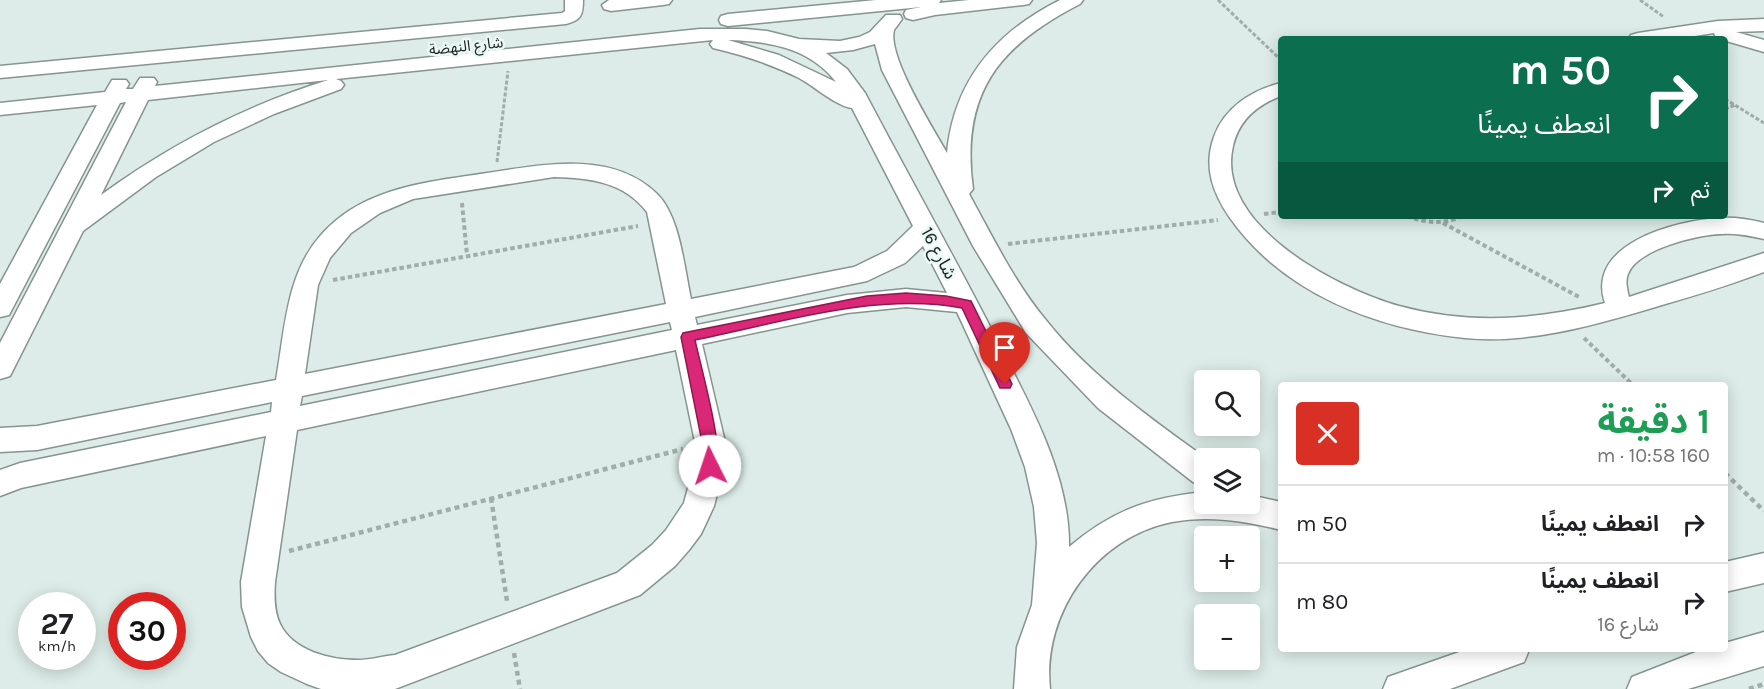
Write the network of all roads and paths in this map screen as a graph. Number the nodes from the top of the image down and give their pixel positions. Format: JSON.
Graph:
{"nodes":[{"id":1,"x":574,"y":0,"type":"edge"},
{"id":2,"x":663,"y":0,"type":"edge"},
{"id":3,"x":932,"y":0,"type":"edge"},
{"id":4,"x":1023,"y":0,"type":"edge"},
{"id":5,"x":1074,"y":0,"type":"edge"},
{"id":6,"x":1218,"y":0,"type":"edge"},
{"id":7,"x":611,"y":3,"type":"edge"},
{"id":8,"x":777,"y":15,"type":"junction"},
{"id":9,"x":890,"y":19,"type":"junction"},
{"id":10,"x":1764,"y":25,"type":"edge"},
{"id":11,"x":1701,"y":30,"type":"junction"},
{"id":12,"x":609,"y":31,"type":"junction"},
{"id":13,"x":1659,"y":36,"type":"edge"},
{"id":14,"x":1725,"y":36,"type":"edge"},
{"id":15,"x":1728,"y":37,"type":"edge"},
{"id":16,"x":677,"y":38,"type":"junction"},
{"id":17,"x":789,"y":40,"type":"junction"},
{"id":18,"x":1764,"y":46,"type":"edge"},
{"id":19,"x":510,"y":55,"type":"junction"},
{"id":20,"x":1278,"y":57,"type":"edge"},
{"id":21,"x":92,"y":63,"type":"junction"},
{"id":22,"x":384,"y":69,"type":"junction"},
{"id":23,"x":0,"y":72,"type":"edge"},
{"id":24,"x":199,"y":73,"type":"junction"},
{"id":25,"x":146,"y":86,"type":"junction"},
{"id":26,"x":117,"y":89,"type":"junction"},
{"id":27,"x":1278,"y":90,"type":"edge"},
{"id":28,"x":0,"y":93,"type":"edge"},
{"id":29,"x":1728,"y":101,"type":"edge"},
{"id":30,"x":1735,"y":105,"type":"junction"},
{"id":31,"x":1728,"y":108,"type":"edge"},
{"id":32,"x":0,"y":109,"type":"edge"},
{"id":33,"x":866,"y":116,"type":"junction"},
{"id":34,"x":1764,"y":123,"type":"edge"},
{"id":35,"x":495,"y":179,"type":"junction"},
{"id":36,"x":460,"y":184,"type":"junction"},
{"id":37,"x":965,"y":207,"type":"junction"},
{"id":38,"x":1278,"y":212,"type":"edge"},
{"id":39,"x":1240,"y":217,"type":"junction"},
{"id":40,"x":1417,"y":219,"type":"edge"},
{"id":41,"x":1454,"y":219,"type":"edge"},
{"id":42,"x":663,"y":222,"type":"junction"},
{"id":43,"x":1443,"y":223,"type":"junction"},
{"id":44,"x":76,"y":225,"type":"junction"},
{"id":45,"x":925,"y":227,"type":"junction"},
{"id":46,"x":1764,"y":231,"type":"edge"},
{"id":47,"x":985,"y":246,"type":"junction"},
{"id":48,"x":468,"y":255,"type":"junction"},
{"id":49,"x":1764,"y":262,"type":"edge"},
{"id":50,"x":305,"y":285,"type":"junction"},
{"id":51,"x":966,"y":304,"type":"junction"},
{"id":52,"x":0,"y":308,"type":"edge"},
{"id":53,"x":1613,"y":310,"type":"junction"},
{"id":54,"x":1567,"y":320,"type":"junction"},
{"id":55,"x":684,"y":323,"type":"junction"},
{"id":56,"x":1,"y":366,"type":"edge"},
{"id":57,"x":1630,"y":382,"type":"edge"},
{"id":58,"x":289,"y":388,"type":"junction"},
{"id":59,"x":284,"y":421,"type":"junction"},
{"id":60,"x":0,"y":440,"type":"edge"},
{"id":61,"x":710,"y":442,"type":"junction"},
{"id":62,"x":1194,"y":465,"type":"edge"},
{"id":63,"x":1728,"y":476,"type":"edge"},
{"id":64,"x":0,"y":483,"type":"edge"},
{"id":65,"x":492,"y":498,"type":"junction"},
{"id":66,"x":1265,"y":510,"type":"edge"},
{"id":67,"x":1764,"y":511,"type":"edge"},
{"id":68,"x":262,"y":558,"type":"junction"},
{"id":69,"x":1764,"y":568,"type":"edge"},
{"id":70,"x":1728,"y":576,"type":"edge"},
{"id":71,"x":1047,"y":602,"type":"junction"},
{"id":72,"x":511,"y":629,"type":"junction"},
{"id":73,"x":1764,"y":649,"type":"edge"},
{"id":74,"x":1499,"y":652,"type":"edge"},
{"id":75,"x":1465,"y":657,"type":"edge"},
{"id":76,"x":1028,"y":682,"type":"edge"},
{"id":77,"x":1764,"y":684,"type":"edge"},
{"id":78,"x":520,"y":689,"type":"edge"},
{"id":79,"x":1401,"y":689,"type":"edge"},
{"id":80,"x":1645,"y":689,"type":"edge"},
{"id":81,"x":1749,"y":689,"type":"edge"}],
"edges":[{"from":1,"to":21,"type":"street"},
{"from":2,"to":7,"type":"street"},
{"from":3,"to":9,"type":"street","name":"شارع النهضة"},
{"from":4,"to":9,"type":"street","name":"شارع النهضة"},
{"from":5,"to":37,"type":"street"},
{"from":6,"to":20,"type":"path"},
{"from":7,"to":12,"type":"street"},
{"from":8,"to":9,"type":"street","name":"شارع النهضة"},
{"from":8,"to":12,"type":"street","name":"شارع النهضة"},
{"from":8,"to":17,"type":"street"},
{"from":9,"to":17,"type":"street","name":"شارع النهضة"},
{"from":9,"to":37,"type":"street"},
{"from":10,"to":11,"type":"street"},
{"from":11,"to":13,"type":"street"},
{"from":11,"to":14,"type":"street"},
{"from":12,"to":24,"type":"street","name":"شارع النهضة"},
{"from":15,"to":18,"type":"street"},
{"from":16,"to":17,"type":"street","name":"شارع النهضة"},
{"from":16,"to":19,"type":"street","name":"شارع النهضة"},
{"from":16,"to":33,"type":"street"},
{"from":17,"to":33,"type":"street","name":"شارع 16"},
{"from":19,"to":22,"type":"street","name":"شارع النهضة"},
{"from":19,"to":35,"type":"path"},
{"from":21,"to":23,"type":"street"},
{"from":21,"to":24,"type":"street"},
{"from":22,"to":25,"type":"street","name":"شارع النهضة"},
{"from":22,"to":44,"type":"street"},
{"from":24,"to":25,"type":"street","name":"شارع النهضة"},
{"from":25,"to":26,"type":"street","name":"شارع النهضة"},
{"from":25,"to":44,"type":"street"},
{"from":26,"to":28,"type":"street","name":"شارع النهضة"},
{"from":26,"to":32,"type":"street","name":"شارع النهضة"},
{"from":26,"to":52,"type":"street"},
{"from":27,"to":39,"type":"street"},
{"from":29,"to":30,"type":"path"},
{"from":30,"to":31,"type":"path"},
{"from":30,"to":34,"type":"path"},
{"from":33,"to":45,"type":"street","name":"شارع 16"},
{"from":35,"to":36,"type":"street"},
{"from":35,"to":42,"type":"street"},
{"from":36,"to":48,"type":"path"},
{"from":36,"to":50,"type":"street"},
{"from":37,"to":47,"type":"street"},
{"from":38,"to":39,"type":"path"},
{"from":39,"to":47,"type":"path"},
{"from":39,"to":54,"type":"street"},
{"from":40,"to":43,"type":"path"},
{"from":41,"to":43,"type":"path"},
{"from":42,"to":48,"type":"path"},
{"from":42,"to":55,"type":"street"},
{"from":43,"to":53,"type":"path"},
{"from":44,"to":56,"type":"street"},
{"from":45,"to":51,"type":"street","name":"شارع 16"},
{"from":45,"to":55,"type":"street"},
{"from":46,"to":53,"type":"street"},
{"from":47,"to":62,"type":"street"},
{"from":48,"to":50,"type":"path"},
{"from":49,"to":53,"type":"street"},
{"from":50,"to":58,"type":"street"},
{"from":51,"to":55,"type":"street"},
{"from":51,"to":71,"type":"street","name":"شارع 16"},
{"from":53,"to":54,"type":"street"},
{"from":54,"to":57,"type":"path"},
{"from":55,"to":58,"type":"street"},
{"from":55,"to":59,"type":"street"},
{"from":55,"to":61,"type":"street"},
{"from":58,"to":59,"type":"street"},
{"from":58,"to":60,"type":"street"},
{"from":59,"to":64,"type":"street"},
{"from":59,"to":68,"type":"street"},
{"from":61,"to":65,"type":"path"},
{"from":61,"to":72,"type":"street"},
{"from":63,"to":67,"type":"path"},
{"from":65,"to":68,"type":"path"},
{"from":65,"to":72,"type":"path"},
{"from":66,"to":71,"type":"street"},
{"from":68,"to":72,"type":"street"},
{"from":69,"to":70,"type":"street"},
{"from":71,"to":76,"type":"street"},
{"from":72,"to":78,"type":"path"},
{"from":73,"to":80,"type":"street"},
{"from":74,"to":75,"type":"street"},
{"from":75,"to":79,"type":"street"},
{"from":77,"to":81,"type":"path"}]}
